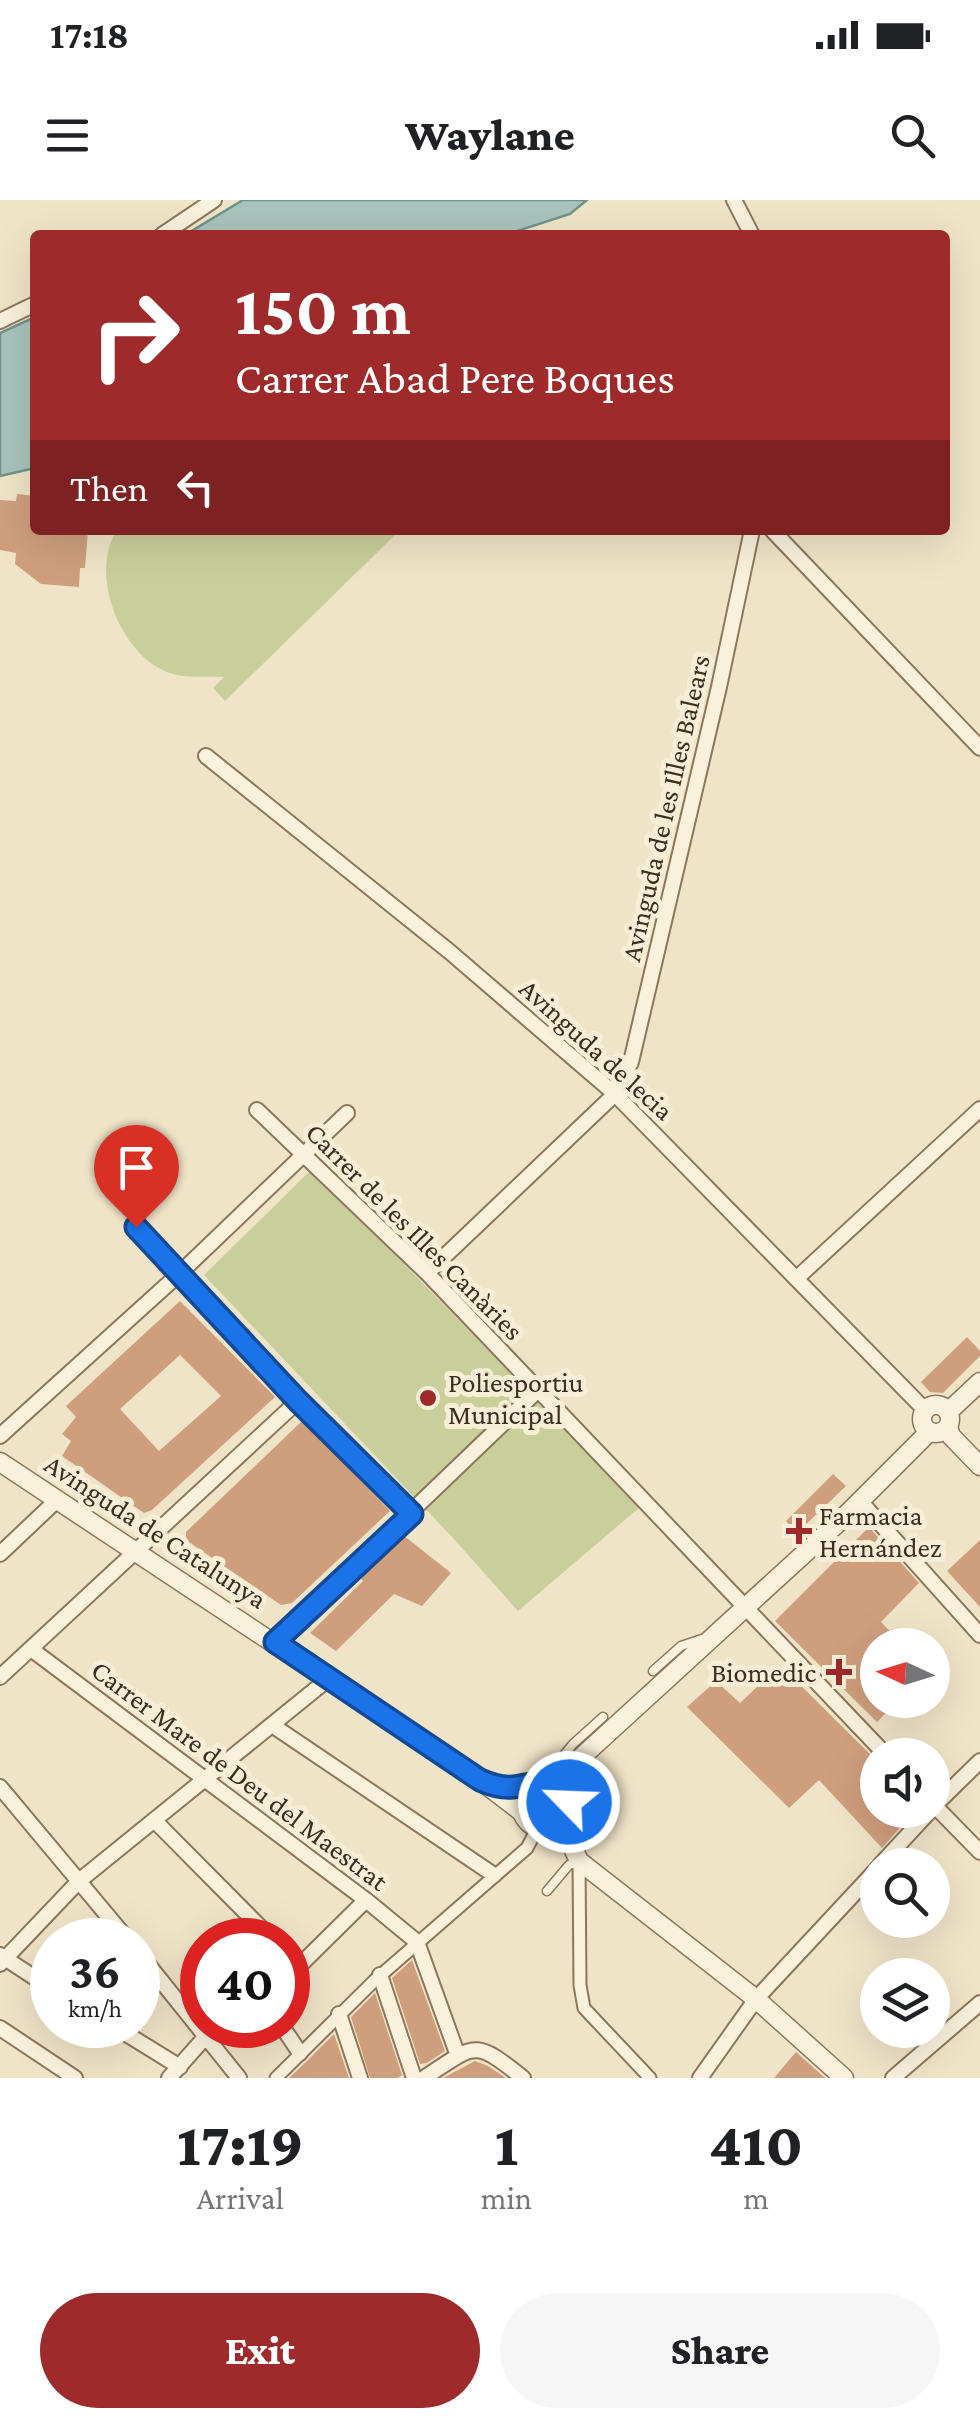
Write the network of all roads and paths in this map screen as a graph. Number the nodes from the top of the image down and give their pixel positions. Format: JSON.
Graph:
{"nodes":[{"id":1,"x":214,"y":200,"type":"edge"},
{"id":2,"x":734,"y":200,"type":"edge"},
{"id":3,"x":169,"y":230,"type":"edge"},
{"id":4,"x":749,"y":230,"type":"edge"},
{"id":5,"x":30,"y":306,"type":"edge"},
{"id":6,"x":0,"y":321,"type":"edge"},
{"id":7,"x":751,"y":535,"type":"edge"},
{"id":8,"x":777,"y":535,"type":"edge"},
{"id":9,"x":980,"y":748,"type":"edge"},
{"id":10,"x":206,"y":756,"type":"dead end"},
{"id":11,"x":615,"y":1094,"type":"junction"},
{"id":12,"x":980,"y":1109,"type":"edge"},
{"id":13,"x":257,"y":1110,"type":"dead end"},
{"id":14,"x":346,"y":1113,"type":"dead end"},
{"id":15,"x":303,"y":1155,"type":"junction"},
{"id":16,"x":136,"y":1227,"type":"dead end"},
{"id":17,"x":427,"y":1273,"type":"junction"},
{"id":18,"x":178,"y":1274,"type":"junction"},
{"id":19,"x":797,"y":1278,"type":"junction"},
{"id":20,"x":980,"y":1382,"type":"edge"},
{"id":21,"x":538,"y":1390,"type":"junction"},
{"id":22,"x":298,"y":1401,"type":"junction"},
{"id":23,"x":925,"y":1410,"type":"junction"},
{"id":24,"x":948,"y":1420,"type":"junction"},
{"id":25,"x":929,"y":1432,"type":"junction"},
{"id":26,"x":0,"y":1436,"type":"edge"},
{"id":27,"x":0,"y":1462,"type":"edge"},
{"id":28,"x":980,"y":1466,"type":"edge"},
{"id":29,"x":57,"y":1500,"type":"junction"},
{"id":30,"x":860,"y":1501,"type":"junction"},
{"id":31,"x":412,"y":1514,"type":"junction"},
{"id":32,"x":136,"y":1552,"type":"junction"},
{"id":33,"x":0,"y":1554,"type":"edge"},
{"id":34,"x":744,"y":1606,"type":"junction"},
{"id":35,"x":980,"y":1635,"type":"edge"},
{"id":36,"x":712,"y":1637,"type":"junction"},
{"id":37,"x":275,"y":1642,"type":"junction"},
{"id":38,"x":30,"y":1648,"type":"junction"},
{"id":39,"x":653,"y":1671,"type":"dead end"},
{"id":40,"x":0,"y":1676,"type":"edge"},
{"id":41,"x":327,"y":1680,"type":"junction"},
{"id":42,"x":604,"y":1716,"type":"dead end"},
{"id":43,"x":272,"y":1725,"type":"junction"},
{"id":44,"x":870,"y":1738,"type":"edge"},
{"id":45,"x":980,"y":1762,"type":"edge"},
{"id":46,"x":205,"y":1779,"type":"junction"},
{"id":47,"x":480,"y":1780,"type":"junction"},
{"id":48,"x":544,"y":1783,"type":"junction"},
{"id":49,"x":0,"y":1788,"type":"edge"},
{"id":50,"x":950,"y":1791,"type":"edge"},
{"id":51,"x":523,"y":1814,"type":"junction"},
{"id":52,"x":154,"y":1820,"type":"junction"},
{"id":53,"x":561,"y":1822,"type":"junction"},
{"id":54,"x":950,"y":1823,"type":"edge"},
{"id":55,"x":538,"y":1828,"type":"junction"},
{"id":56,"x":914,"y":1828,"type":"edge"},
{"id":57,"x":895,"y":1848,"type":"edge"},
{"id":58,"x":980,"y":1852,"type":"edge"},
{"id":59,"x":574,"y":1863,"type":"junction"},
{"id":60,"x":494,"y":1875,"type":"junction"},
{"id":61,"x":79,"y":1881,"type":"junction"},
{"id":62,"x":860,"y":1887,"type":"edge"},
{"id":63,"x":547,"y":1891,"type":"dead end"},
{"id":64,"x":366,"y":1900,"type":"junction"},
{"id":65,"x":110,"y":1918,"type":"edge"},
{"id":66,"x":251,"y":1918,"type":"edge"},
{"id":67,"x":417,"y":1942,"type":"junction"},
{"id":68,"x":310,"y":1949,"type":"edge"},
{"id":69,"x":2,"y":1959,"type":"edge"},
{"id":70,"x":30,"y":1975,"type":"edge"},
{"id":71,"x":380,"y":1975,"type":"junction"},
{"id":72,"x":160,"y":1979,"type":"edge"},
{"id":73,"x":756,"y":1999,"type":"junction"},
{"id":74,"x":980,"y":2003,"type":"edge"},
{"id":75,"x":180,"y":2004,"type":"edge"},
{"id":76,"x":339,"y":2014,"type":"junction"},
{"id":77,"x":0,"y":2028,"type":"edge"},
{"id":78,"x":142,"y":2048,"type":"edge"},
{"id":79,"x":195,"y":2048,"type":"edge"},
{"id":80,"x":216,"y":2048,"type":"edge"},
{"id":81,"x":297,"y":2048,"type":"edge"},
{"id":82,"x":300,"y":2052,"type":"junction"},
{"id":83,"x":458,"y":2056,"type":"junction"},
{"id":84,"x":174,"y":2072,"type":"edge"},
{"id":85,"x":424,"y":2077,"type":"edge"},
{"id":86,"x":75,"y":2078,"type":"edge"},
{"id":87,"x":240,"y":2078,"type":"edge"},
{"id":88,"x":276,"y":2078,"type":"edge"},
{"id":89,"x":360,"y":2078,"type":"edge"},
{"id":90,"x":522,"y":2078,"type":"edge"},
{"id":91,"x":650,"y":2078,"type":"edge"},
{"id":92,"x":700,"y":2078,"type":"edge"},
{"id":93,"x":844,"y":2078,"type":"edge"},
{"id":94,"x":893,"y":2078,"type":"edge"}],
"edges":[{"from":1,"to":3,"type":"street"},
{"from":2,"to":4,"type":"street"},
{"from":5,"to":6,"type":"street"},
{"from":7,"to":11,"type":"street","name":"Avinguda de les Illes Balears"},
{"from":8,"to":9,"type":"street"},
{"from":10,"to":11,"type":"street","name":"Avinguda de lecia"},
{"from":11,"to":17,"type":"street"},
{"from":11,"to":19,"type":"street","name":"Avinguda de lecia"},
{"from":12,"to":19,"type":"street"},
{"from":13,"to":15,"type":"street","name":"Carrer de les Illes Canàries"},
{"from":14,"to":15,"type":"street"},
{"from":15,"to":17,"type":"street","name":"Carrer de les Illes Canàries"},
{"from":15,"to":18,"type":"street"},
{"from":16,"to":18,"type":"street"},
{"from":17,"to":21,"type":"street","name":"Carrer de les Illes Canàries"},
{"from":18,"to":22,"type":"street"},
{"from":18,"to":26,"type":"street"},
{"from":19,"to":23,"type":"street","name":"Avinguda de lecia"},
{"from":20,"to":24,"type":"street"},
{"from":21,"to":31,"type":"street"},
{"from":21,"to":34,"type":"street","name":"Carrer de les Illes Canàries"},
{"from":22,"to":31,"type":"street"},
{"from":22,"to":32,"type":"street"},
{"from":23,"to":24,"type":"street"},
{"from":23,"to":25,"type":"street"},
{"from":24,"to":25,"type":"street"},
{"from":24,"to":28,"type":"street"},
{"from":25,"to":30,"type":"street"},
{"from":27,"to":29,"type":"street","name":"Avinguda de Catalunya"},
{"from":29,"to":32,"type":"street","name":"Avinguda de Catalunya"},
{"from":29,"to":33,"type":"street"},
{"from":30,"to":34,"type":"street"},
{"from":30,"to":35,"type":"street"},
{"from":31,"to":37,"type":"street"},
{"from":32,"to":37,"type":"street","name":"Avinguda de Catalunya"},
{"from":32,"to":38,"type":"street"},
{"from":34,"to":36,"type":"street"},
{"from":34,"to":44,"type":"street","name":"Carrer de les Illes Canàries"},
{"from":36,"to":39,"type":"lane"},
{"from":36,"to":48,"type":"street"},
{"from":37,"to":41,"type":"street","name":"Avinguda de Catalunya"},
{"from":38,"to":40,"type":"street"},
{"from":38,"to":46,"type":"street","name":"Carrer Mare de Deu del Maestrat"},
{"from":41,"to":43,"type":"street"},
{"from":41,"to":47,"type":"street","name":"Avinguda de Catalunya"},
{"from":42,"to":48,"type":"lane"},
{"from":43,"to":46,"type":"street"},
{"from":43,"to":60,"type":"street"},
{"from":45,"to":50,"type":"street"},
{"from":46,"to":52,"type":"street"},
{"from":46,"to":64,"type":"street","name":"Carrer Mare de Deu del Maestrat"},
{"from":47,"to":48,"type":"street","name":"Avinguda de Catalunya"},
{"from":47,"to":51,"type":"street","name":"Avinguda de Catalunya"},
{"from":48,"to":51,"type":"street"},
{"from":48,"to":53,"type":"street"},
{"from":49,"to":61,"type":"street"},
{"from":51,"to":55,"type":"street"},
{"from":52,"to":61,"type":"street"},
{"from":52,"to":66,"type":"street"},
{"from":53,"to":55,"type":"street"},
{"from":53,"to":59,"type":"street"},
{"from":54,"to":58,"type":"street"},
{"from":55,"to":60,"type":"street"},
{"from":56,"to":57,"type":"street"},
{"from":59,"to":63,"type":"lane"},
{"from":59,"to":73,"type":"street"},
{"from":59,"to":91,"type":"street"},
{"from":60,"to":67,"type":"street"},
{"from":61,"to":65,"type":"street"},
{"from":61,"to":69,"type":"street"},
{"from":62,"to":73,"type":"street"},
{"from":64,"to":67,"type":"street","name":"Carrer Mare de Deu del Maestrat"},
{"from":64,"to":68,"type":"street"},
{"from":67,"to":71,"type":"street"},
{"from":67,"to":83,"type":"street"},
{"from":69,"to":70,"type":"street"},
{"from":71,"to":76,"type":"street"},
{"from":71,"to":85,"type":"street"},
{"from":72,"to":75,"type":"street"},
{"from":73,"to":92,"type":"street"},
{"from":73,"to":93,"type":"street"},
{"from":74,"to":94,"type":"street"},
{"from":76,"to":82,"type":"street"},
{"from":76,"to":89,"type":"street"},
{"from":77,"to":86,"type":"street"},
{"from":78,"to":84,"type":"street"},
{"from":79,"to":84,"type":"street"},
{"from":80,"to":87,"type":"street"},
{"from":81,"to":82,"type":"street"},
{"from":82,"to":88,"type":"street"},
{"from":83,"to":85,"type":"street"},
{"from":83,"to":90,"type":"street"}]}
